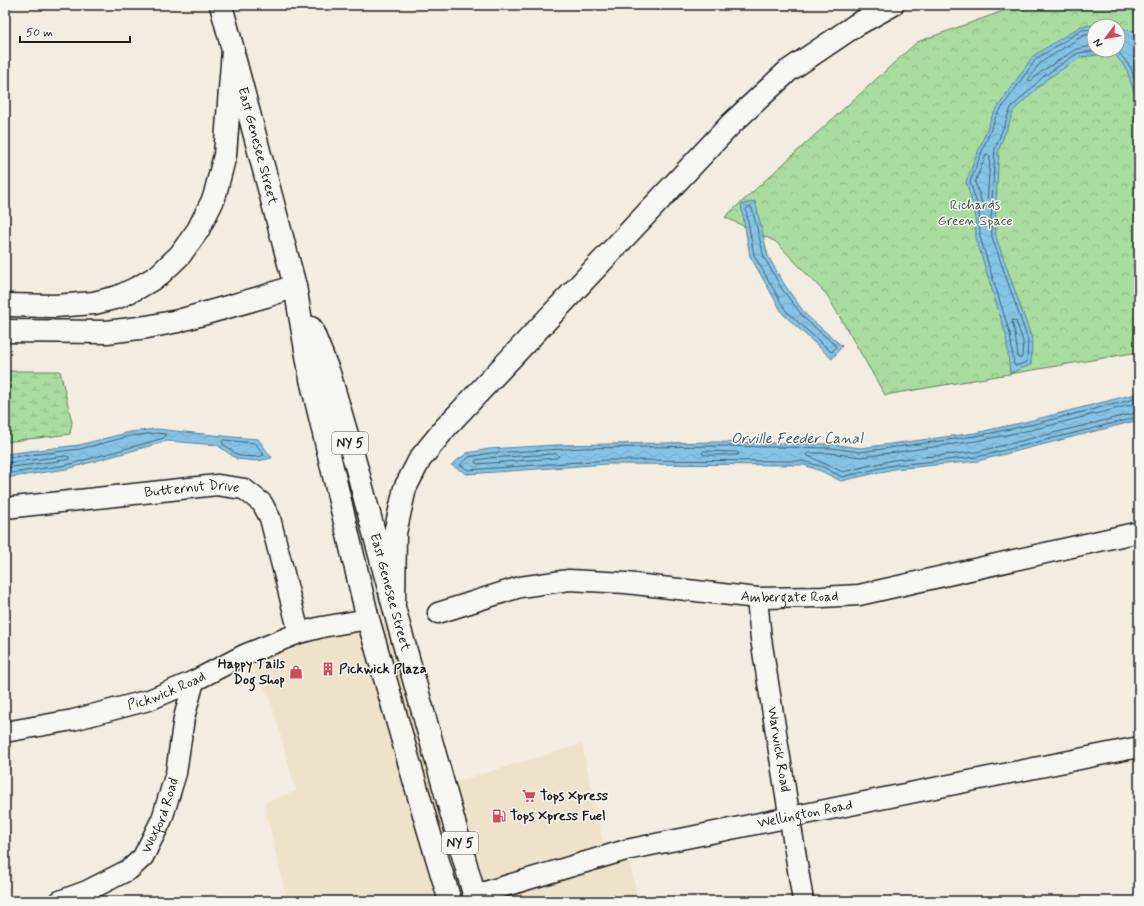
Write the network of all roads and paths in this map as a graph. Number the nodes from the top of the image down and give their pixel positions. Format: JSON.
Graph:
{"nodes":[{"id":1,"x":221,"y":5,"type":"edge"},
{"id":2,"x":892,"y":5,"type":"edge"},
{"id":3,"x":233,"y":50,"type":"junction"},
{"id":4,"x":295,"y":286,"type":"junction"},
{"id":5,"x":5,"y":305,"type":"edge"},
{"id":6,"x":5,"y":331,"type":"edge"},
{"id":7,"x":5,"y":508,"type":"edge"},
{"id":8,"x":1139,"y":532,"type":"edge"},
{"id":9,"x":757,"y":598,"type":"junction"},
{"id":10,"x":394,"y":602,"type":"junction"},
{"id":11,"x":438,"y":613,"type":"dead end"},
{"id":12,"x":368,"y":620,"type":"junction"},
{"id":13,"x":399,"y":626,"type":"junction"},
{"id":14,"x":300,"y":633,"type":"junction"},
{"id":15,"x":194,"y":681,"type":"junction"},
{"id":16,"x":5,"y":732,"type":"edge"},
{"id":17,"x":1139,"y":747,"type":"edge"},
{"id":18,"x":789,"y":817,"type":"junction"},
{"id":19,"x":428,"y":828,"type":"junction"},
{"id":20,"x":476,"y":898,"type":"edge"},
{"id":21,"x":60,"y":901,"type":"edge"},
{"id":22,"x":434,"y":901,"type":"edge"},
{"id":23,"x":450,"y":901,"type":"edge"},
{"id":24,"x":803,"y":901,"type":"edge"}],
"edges":[{"from":1,"to":3,"type":"main road","name":"East Genesee Street","number":"NY 5"},
{"from":2,"to":10,"type":"main road"},
{"from":3,"to":4,"type":"main road","name":"East Genesee Street","number":"NY 5"},
{"from":3,"to":5,"type":"main road"},
{"from":4,"to":6,"type":"main road"},
{"from":4,"to":10,"type":"main road","name":"East Genesee Street","number":"NY 5"},
{"from":4,"to":12,"type":"main road","name":"East Genesee Street","number":"NY 5"},
{"from":7,"to":14,"type":"street","name":"Butternut Drive"},
{"from":8,"to":9,"type":"street","name":"Ambergate Road"},
{"from":9,"to":11,"type":"street","name":"Ambergate Road"},
{"from":9,"to":18,"type":"street","name":"Warwick Road"},
{"from":10,"to":13,"type":"main road","name":"East Genesee Street","number":"NY 5"},
{"from":12,"to":13,"type":"main road"},
{"from":12,"to":14,"type":"street","name":"Pickwick Road"},
{"from":12,"to":19,"type":"main road","name":"East Genesee Street","number":"NY 5"},
{"from":13,"to":20,"type":"main road","name":"East Genesee Street","number":"NY 5"},
{"from":14,"to":15,"type":"street","name":"Pickwick Road"},
{"from":15,"to":16,"type":"street","name":"Pickwick Road"},
{"from":15,"to":21,"type":"street","name":"Wexford Road"},
{"from":17,"to":18,"type":"street","name":"Wellington Road"},
{"from":18,"to":20,"type":"street","name":"Wellington Road"},
{"from":18,"to":24,"type":"street","name":"Warwick Road"},
{"from":19,"to":22,"type":"main road","number":"NY 5"},
{"from":19,"to":23,"type":"main road","name":"East Genesee Street"}]}
